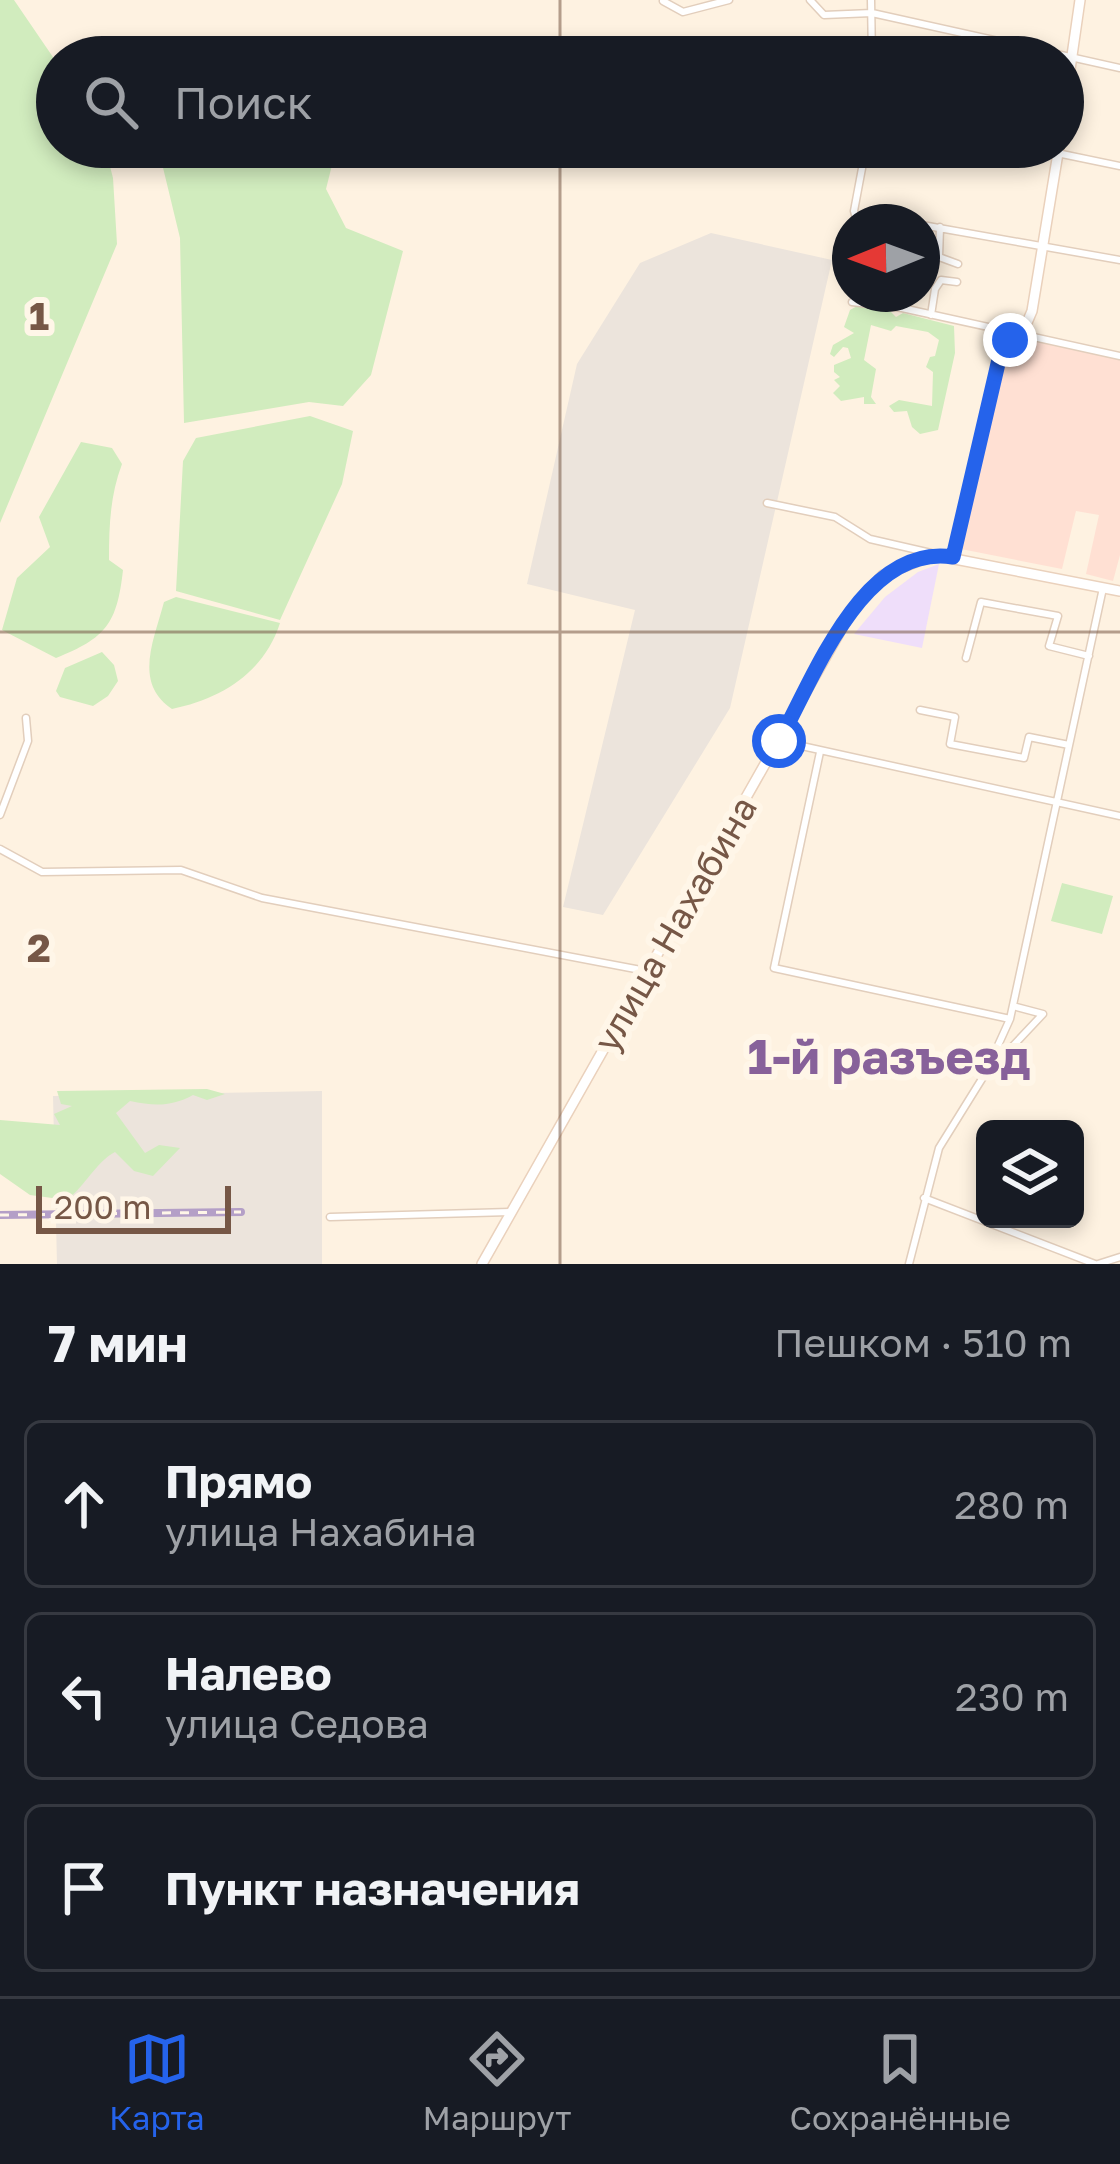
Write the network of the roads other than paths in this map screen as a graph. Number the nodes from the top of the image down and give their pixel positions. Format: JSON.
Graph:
{"nodes":[{"id":1,"x":729,"y":0,"type":"edge"},
{"id":2,"x":810,"y":0,"type":"edge"},
{"id":3,"x":871,"y":0,"type":"edge"},
{"id":4,"x":1080,"y":0,"type":"edge"},
{"id":5,"x":663,"y":1,"type":"edge"},
{"id":6,"x":872,"y":13,"type":"junction"},
{"id":7,"x":874,"y":36,"type":"edge"},
{"id":8,"x":974,"y":36,"type":"edge"},
{"id":9,"x":1075,"y":36,"type":"edge"},
{"id":10,"x":1084,"y":60,"type":"edge"},
{"id":11,"x":1120,"y":68,"type":"edge"},
{"id":12,"x":1084,"y":157,"type":"edge"},
{"id":13,"x":1120,"y":166,"type":"edge"},
{"id":14,"x":862,"y":168,"type":"edge"},
{"id":15,"x":1055,"y":168,"type":"edge"},
{"id":16,"x":855,"y":204,"type":"edge"},
{"id":17,"x":940,"y":227,"type":"edge"},
{"id":18,"x":1043,"y":245,"type":"junction"},
{"id":19,"x":940,"y":257,"type":"edge"},
{"id":20,"x":1120,"y":260,"type":"edge"},
{"id":21,"x":958,"y":264,"type":"dead end"},
{"id":22,"x":957,"y":282,"type":"dead end"},
{"id":23,"x":919,"y":312,"type":"edge"},
{"id":24,"x":931,"y":315,"type":"junction"},
{"id":25,"x":1016,"y":335,"type":"junction"},
{"id":26,"x":1120,"y":356,"type":"edge"},
{"id":27,"x":767,"y":503,"type":"dead end"},
{"id":28,"x":934,"y":554,"type":"junction"},
{"id":29,"x":953,"y":557,"type":"junction"},
{"id":30,"x":1103,"y":588,"type":"junction"},
{"id":31,"x":1120,"y":591,"type":"edge"},
{"id":32,"x":1089,"y":656,"type":"junction"},
{"id":33,"x":967,"y":658,"type":"dead end"},
{"id":34,"x":920,"y":710,"type":"dead end"},
{"id":35,"x":26,"y":718,"type":"dead end"},
{"id":36,"x":779,"y":741,"type":"junction"},
{"id":37,"x":1069,"y":746,"type":"junction"},
{"id":38,"x":820,"y":752,"type":"junction"},
{"id":39,"x":1057,"y":803,"type":"junction"},
{"id":40,"x":0,"y":815,"type":"edge"},
{"id":41,"x":1120,"y":816,"type":"edge"},
{"id":42,"x":0,"y":849,"type":"edge"},
{"id":43,"x":650,"y":972,"type":"junction"},
{"id":44,"x":1013,"y":1006,"type":"junction"},
{"id":45,"x":1010,"y":1019,"type":"junction"},
{"id":46,"x":985,"y":1073,"type":"junction"},
{"id":47,"x":924,"y":1198,"type":"junction"},
{"id":48,"x":511,"y":1212,"type":"junction"},
{"id":49,"x":330,"y":1216,"type":"dead end"},
{"id":50,"x":1120,"y":1257,"type":"edge"},
{"id":51,"x":482,"y":1264,"type":"edge"},
{"id":52,"x":909,"y":1264,"type":"edge"},
{"id":53,"x":1097,"y":1264,"type":"edge"}],
"edges":[{"from":1,"to":5,"type":"street"},
{"from":2,"to":6,"type":"street"},
{"from":3,"to":6,"type":"street"},
{"from":4,"to":9,"type":"main road"},
{"from":6,"to":7,"type":"street"},
{"from":6,"to":8,"type":"street"},
{"from":10,"to":11,"type":"street"},
{"from":12,"to":13,"type":"street"},
{"from":14,"to":16,"type":"street"},
{"from":15,"to":18,"type":"main road"},
{"from":17,"to":18,"type":"street"},
{"from":18,"to":20,"type":"street"},
{"from":18,"to":25,"type":"main road"},
{"from":19,"to":21,"type":"street"},
{"from":22,"to":24,"type":"street"},
{"from":23,"to":24,"type":"street"},
{"from":24,"to":25,"type":"street"},
{"from":25,"to":26,"type":"street"},
{"from":25,"to":29,"type":"main road"},
{"from":27,"to":28,"type":"street"},
{"from":28,"to":29,"type":"main road"},
{"from":28,"to":36,"type":"main road","name":"улица Нахабина"},
{"from":29,"to":30,"type":"main road"},
{"from":30,"to":31,"type":"main road"},
{"from":30,"to":32,"type":"street"},
{"from":32,"to":33,"type":"street"},
{"from":32,"to":37,"type":"street"},
{"from":34,"to":37,"type":"street"},
{"from":35,"to":40,"type":"street"},
{"from":36,"to":38,"type":"street"},
{"from":36,"to":43,"type":"main road","name":"улица Нахабина"},
{"from":37,"to":39,"type":"street"},
{"from":38,"to":39,"type":"street"},
{"from":38,"to":45,"type":"street"},
{"from":39,"to":41,"type":"street"},
{"from":39,"to":44,"type":"street"},
{"from":42,"to":43,"type":"street"},
{"from":43,"to":48,"type":"main road","name":"улица Нахабина"},
{"from":44,"to":45,"type":"street"},
{"from":44,"to":46,"type":"street"},
{"from":45,"to":46,"type":"street"},
{"from":46,"to":47,"type":"street"},
{"from":47,"to":52,"type":"street"},
{"from":47,"to":53,"type":"street"},
{"from":48,"to":49,"type":"street"},
{"from":48,"to":51,"type":"main road","name":"улица Нахабина"},
{"from":50,"to":53,"type":"street"}]}
